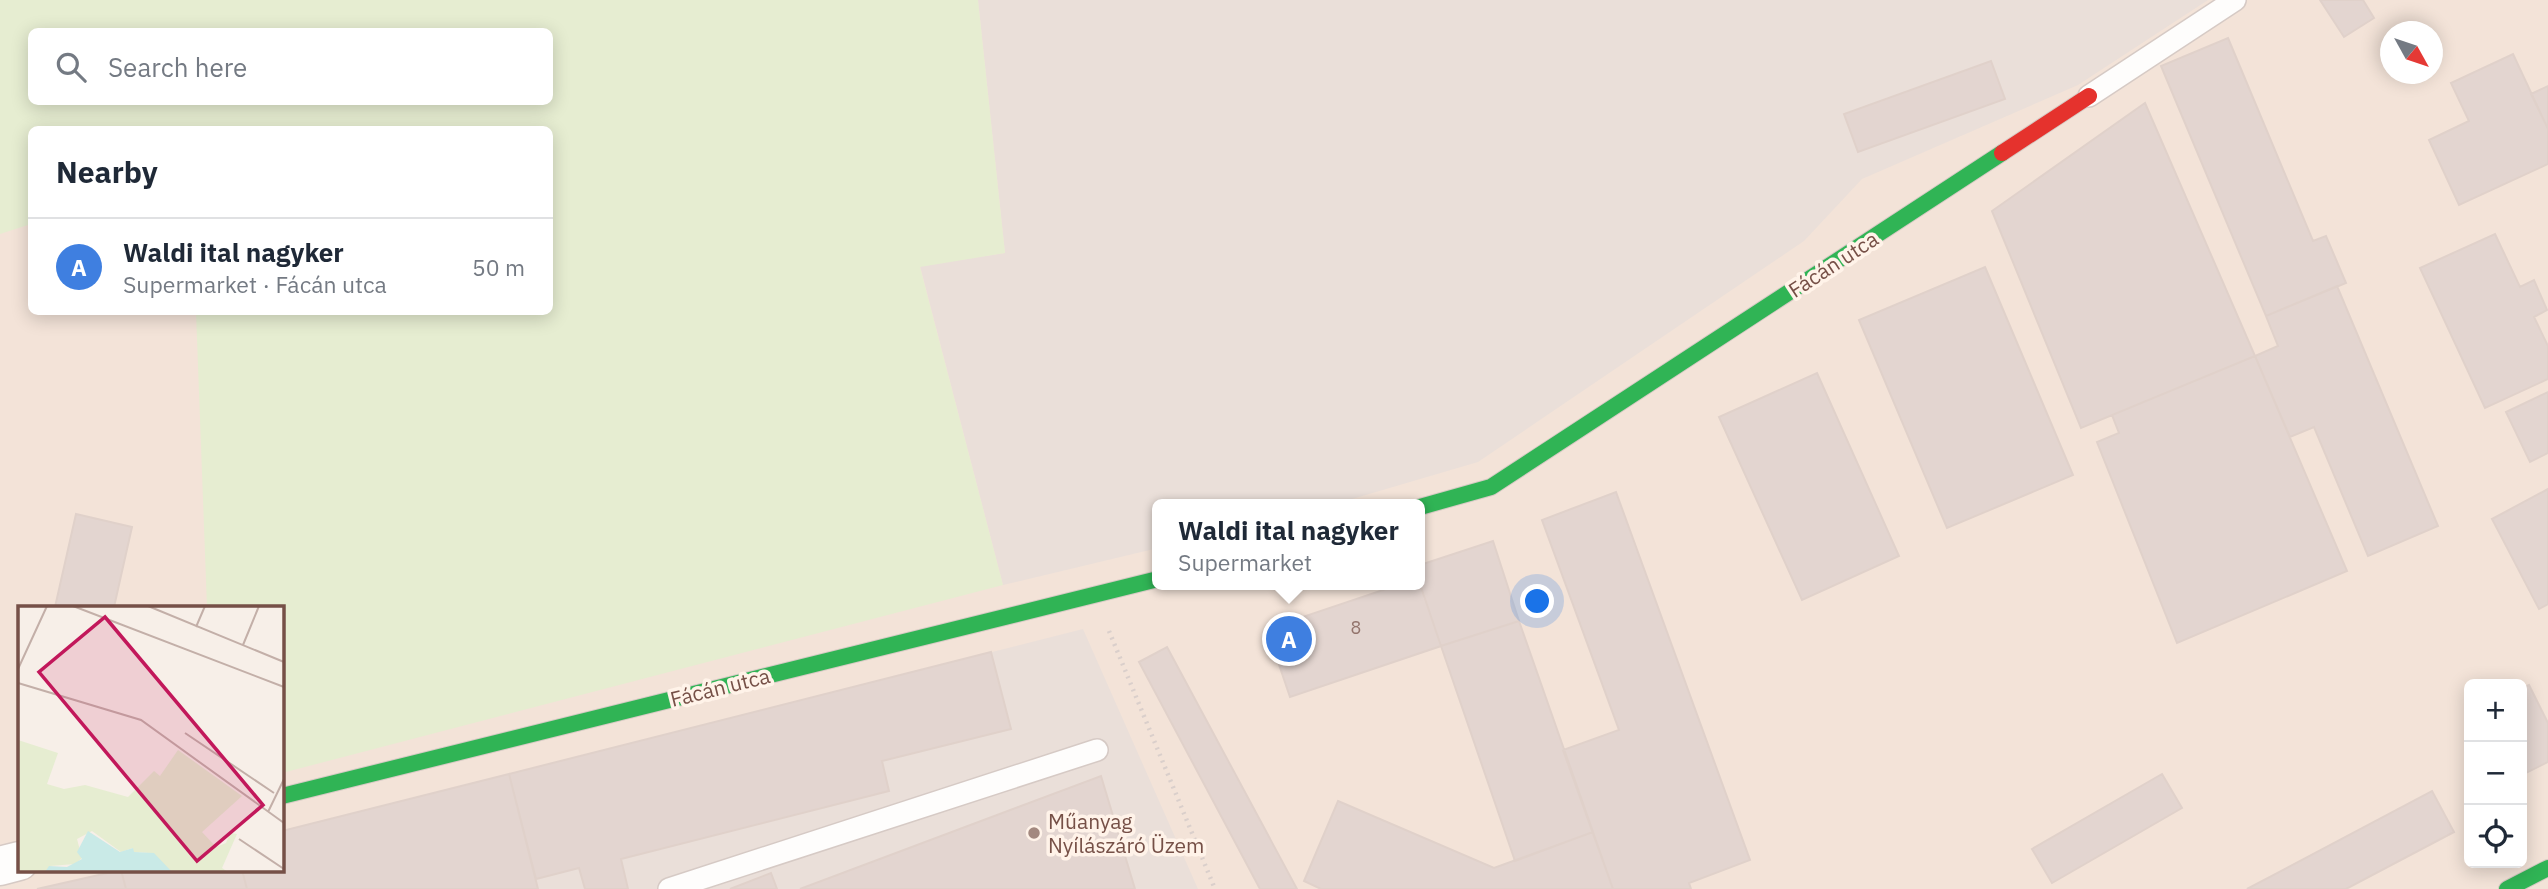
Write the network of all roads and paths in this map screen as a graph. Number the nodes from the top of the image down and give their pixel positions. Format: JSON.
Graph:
{"nodes":[{"id":1,"x":2235,"y":0,"type":"edge"},
{"id":2,"x":2089,"y":96,"type":"joint"},
{"id":3,"x":1425,"y":506,"type":"edge"},
{"id":4,"x":1152,"y":580,"type":"edge"},
{"id":5,"x":1094,"y":595,"type":"junction"},
{"id":6,"x":1097,"y":750,"type":"dead end"},
{"id":7,"x":284,"y":796,"type":"edge"},
{"id":8,"x":18,"y":861,"type":"edge"},
{"id":9,"x":0,"y":866,"type":"edge"},
{"id":10,"x":2548,"y":868,"type":"edge"},
{"id":11,"x":669,"y":889,"type":"edge"},
{"id":12,"x":1215,"y":889,"type":"edge"},
{"id":13,"x":2507,"y":889,"type":"edge"}],
"edges":[{"from":1,"to":2,"type":"lane","name":"Fácán utca"},
{"from":2,"to":3,"type":"street","name":"Fácán utca"},
{"from":4,"to":5,"type":"street","name":"Fácán utca"},
{"from":5,"to":7,"type":"street","name":"Fácán utca"},
{"from":5,"to":12,"type":"path"},
{"from":6,"to":11,"type":"lane"},
{"from":8,"to":9,"type":"street"},
{"from":10,"to":13,"type":"street"}]}
